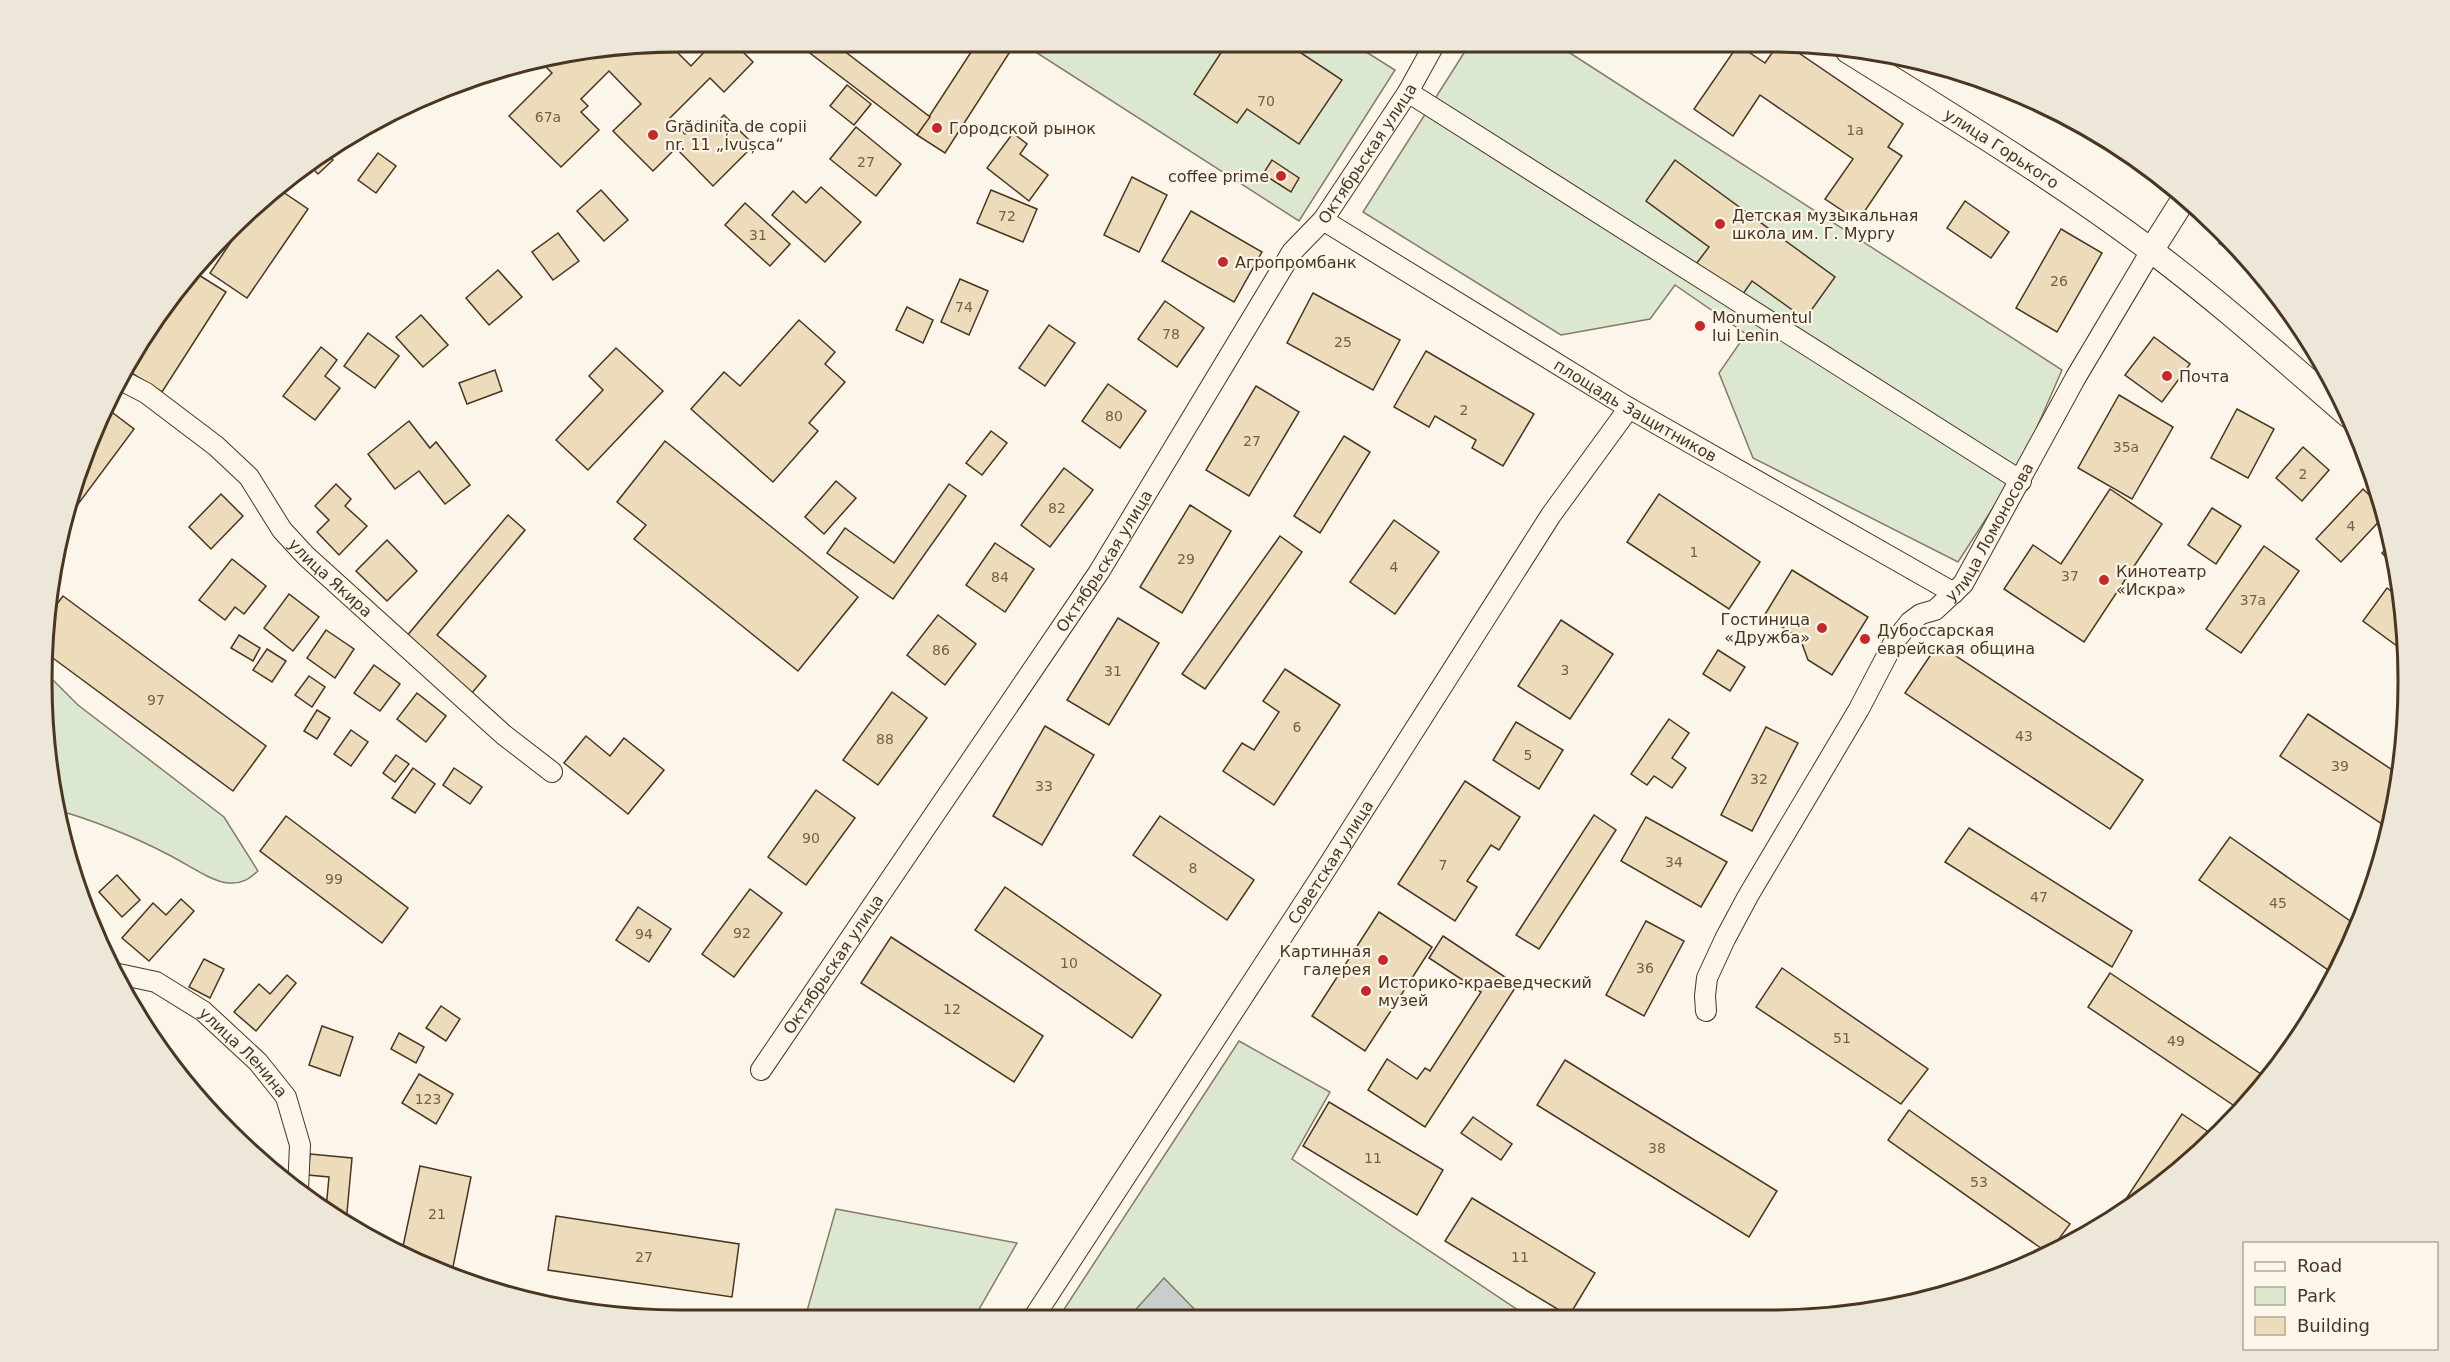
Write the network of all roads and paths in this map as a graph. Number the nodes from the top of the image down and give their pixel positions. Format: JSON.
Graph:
{"nodes":[{"id":1,"x":1430,"y":52,"type":"edge"},
{"id":2,"x":1862,"y":60,"type":"edge"},
{"id":3,"x":1408,"y":92,"type":"junction"},
{"id":4,"x":2180,"y":206,"type":"edge"},
{"id":5,"x":1323,"y":220,"type":"junction"},
{"id":6,"x":2151,"y":251,"type":"junction"},
{"id":7,"x":128,"y":384,"type":"edge"},
{"id":8,"x":2332,"y":402,"type":"edge"},
{"id":9,"x":1629,"y":408,"type":"junction"},
{"id":10,"x":2021,"y":481,"type":"junction"},
{"id":11,"x":1954,"y":593,"type":"junction"},
{"id":12,"x":552,"y":772,"type":"dead end"},
{"id":13,"x":126,"y":976,"type":"edge"},
{"id":14,"x":1706,"y":1011,"type":"dead end"},
{"id":15,"x":761,"y":1070,"type":"dead end"},
{"id":16,"x":298,"y":1180,"type":"edge"},
{"id":17,"x":1039,"y":1310,"type":"edge"}],
"edges":[{"from":1,"to":3,"type":"street","name":"Октябрьская улица"},
{"from":2,"to":6,"type":"street","name":"улица Горького"},
{"from":3,"to":5,"type":"street","name":"Октябрьская улица"},
{"from":3,"to":10,"type":"street"},
{"from":4,"to":6,"type":"street","name":"улица Ломоносова"},
{"from":5,"to":9,"type":"street","name":"площадь Защитников"},
{"from":5,"to":15,"type":"street","name":"Октябрьская улица"},
{"from":6,"to":8,"type":"street","name":"улица Горького"},
{"from":6,"to":10,"type":"street","name":"улица Ломоносова"},
{"from":7,"to":12,"type":"street","name":"улица Якира"},
{"from":9,"to":11,"type":"street","name":"площадь Защитников"},
{"from":9,"to":17,"type":"street","name":"Советская улица"},
{"from":10,"to":11,"type":"street","name":"улица Ломоносова"},
{"from":11,"to":14,"type":"street","name":"улица Ломоносова"},
{"from":13,"to":16,"type":"street","name":"улица Ленина"}]}
